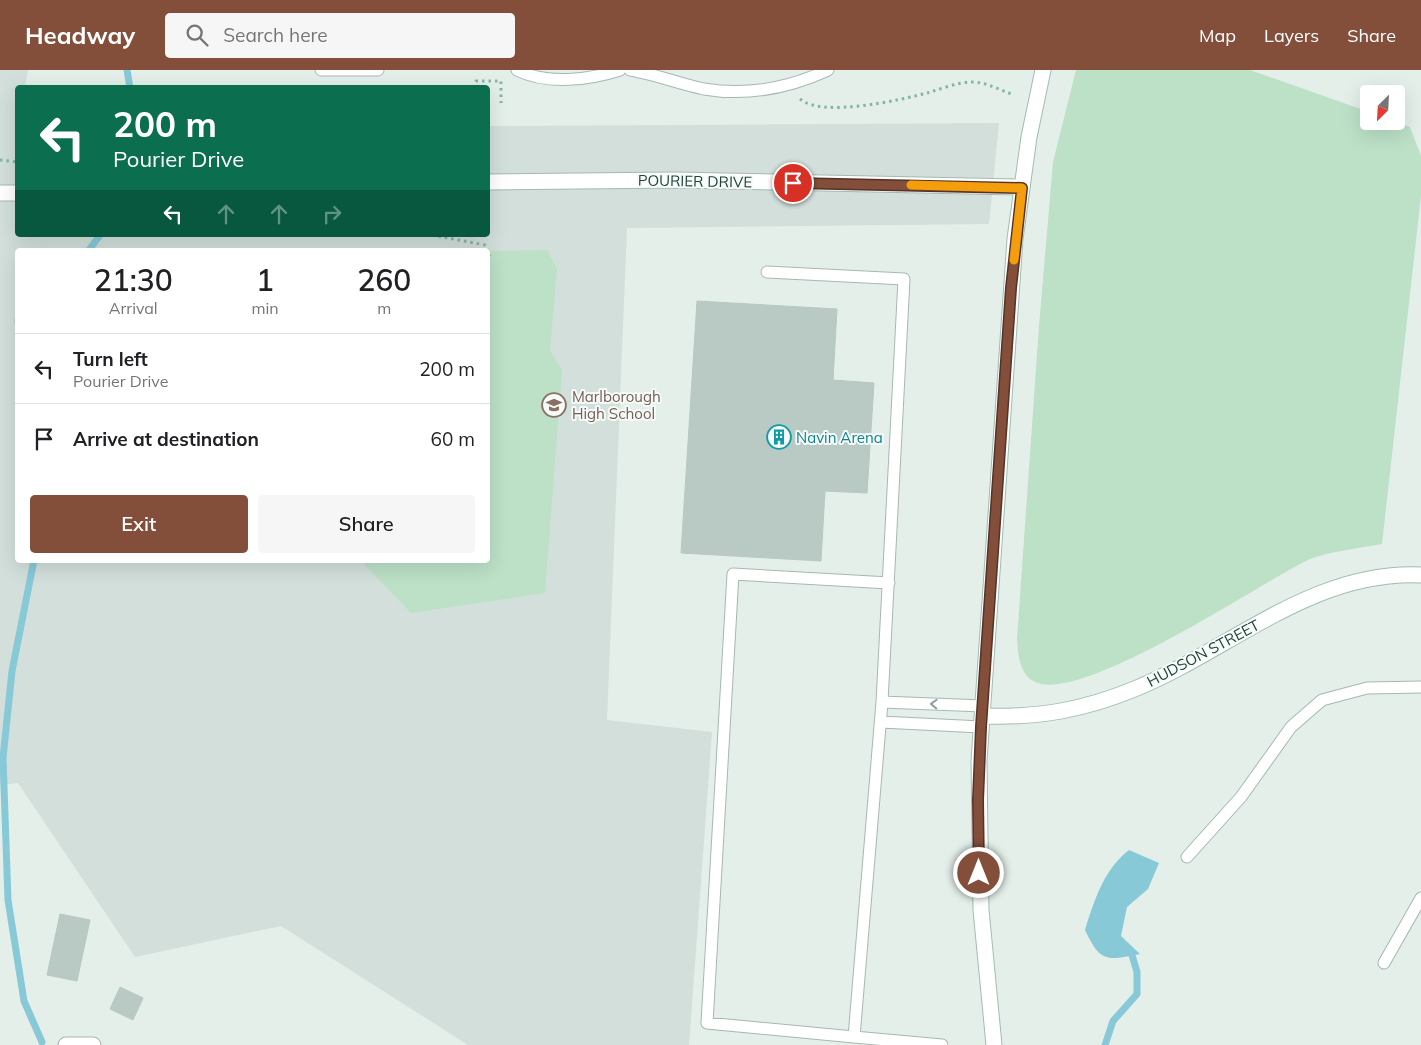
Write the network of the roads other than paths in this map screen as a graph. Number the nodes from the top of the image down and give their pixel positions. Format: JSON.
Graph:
{"nodes":[{"id":1,"x":321,"y":70,"type":"edge"},
{"id":2,"x":378,"y":70,"type":"edge"},
{"id":3,"x":517,"y":70,"type":"edge"},
{"id":4,"x":620,"y":70,"type":"edge"},
{"id":5,"x":630,"y":70,"type":"edge"},
{"id":6,"x":828,"y":70,"type":"edge"},
{"id":7,"x":1043,"y":70,"type":"edge"},
{"id":8,"x":490,"y":182,"type":"edge"},
{"id":9,"x":1022,"y":188,"type":"junction"},
{"id":10,"x":15,"y":192,"type":"edge"},
{"id":11,"x":0,"y":193,"type":"edge"},
{"id":12,"x":767,"y":272,"type":"dead end"},
{"id":13,"x":1421,"y":575,"type":"edge"},
{"id":14,"x":888,"y":583,"type":"junction"},
{"id":15,"x":1421,"y":687,"type":"edge"},
{"id":16,"x":882,"y":702,"type":"junction"},
{"id":17,"x":982,"y":716,"type":"junction"},
{"id":18,"x":881,"y":722,"type":"junction"},
{"id":19,"x":1187,"y":857,"type":"dead end"},
{"id":20,"x":1421,"y":898,"type":"edge"},
{"id":21,"x":1384,"y":963,"type":"dead end"},
{"id":22,"x":854,"y":1037,"type":"junction"},
{"id":23,"x":66,"y":1045,"type":"edge"},
{"id":24,"x":93,"y":1045,"type":"edge"},
{"id":25,"x":942,"y":1045,"type":"edge"},
{"id":26,"x":994,"y":1045,"type":"edge"}],
"edges":[{"from":1,"to":2,"type":"lane"},
{"from":3,"to":4,"type":"lane"},
{"from":5,"to":6,"type":"lane"},
{"from":7,"to":9,"type":"street"},
{"from":8,"to":9,"type":"street","name":"POURIER DRIVE"},
{"from":9,"to":17,"type":"street"},
{"from":10,"to":11,"type":"street"},
{"from":12,"to":14,"type":"lane"},
{"from":13,"to":17,"type":"street","name":"HUDSON STREET"},
{"from":14,"to":16,"type":"lane"},
{"from":14,"to":22,"type":"lane"},
{"from":15,"to":19,"type":"lane"},
{"from":17,"to":16,"type":"lane","one_way":true},
{"from":16,"to":18,"type":"lane"},
{"from":17,"to":18,"type":"lane"},
{"from":17,"to":26,"type":"street"},
{"from":18,"to":22,"type":"lane"},
{"from":20,"to":21,"type":"lane"},
{"from":22,"to":25,"type":"lane"},
{"from":23,"to":24,"type":"street"}]}
